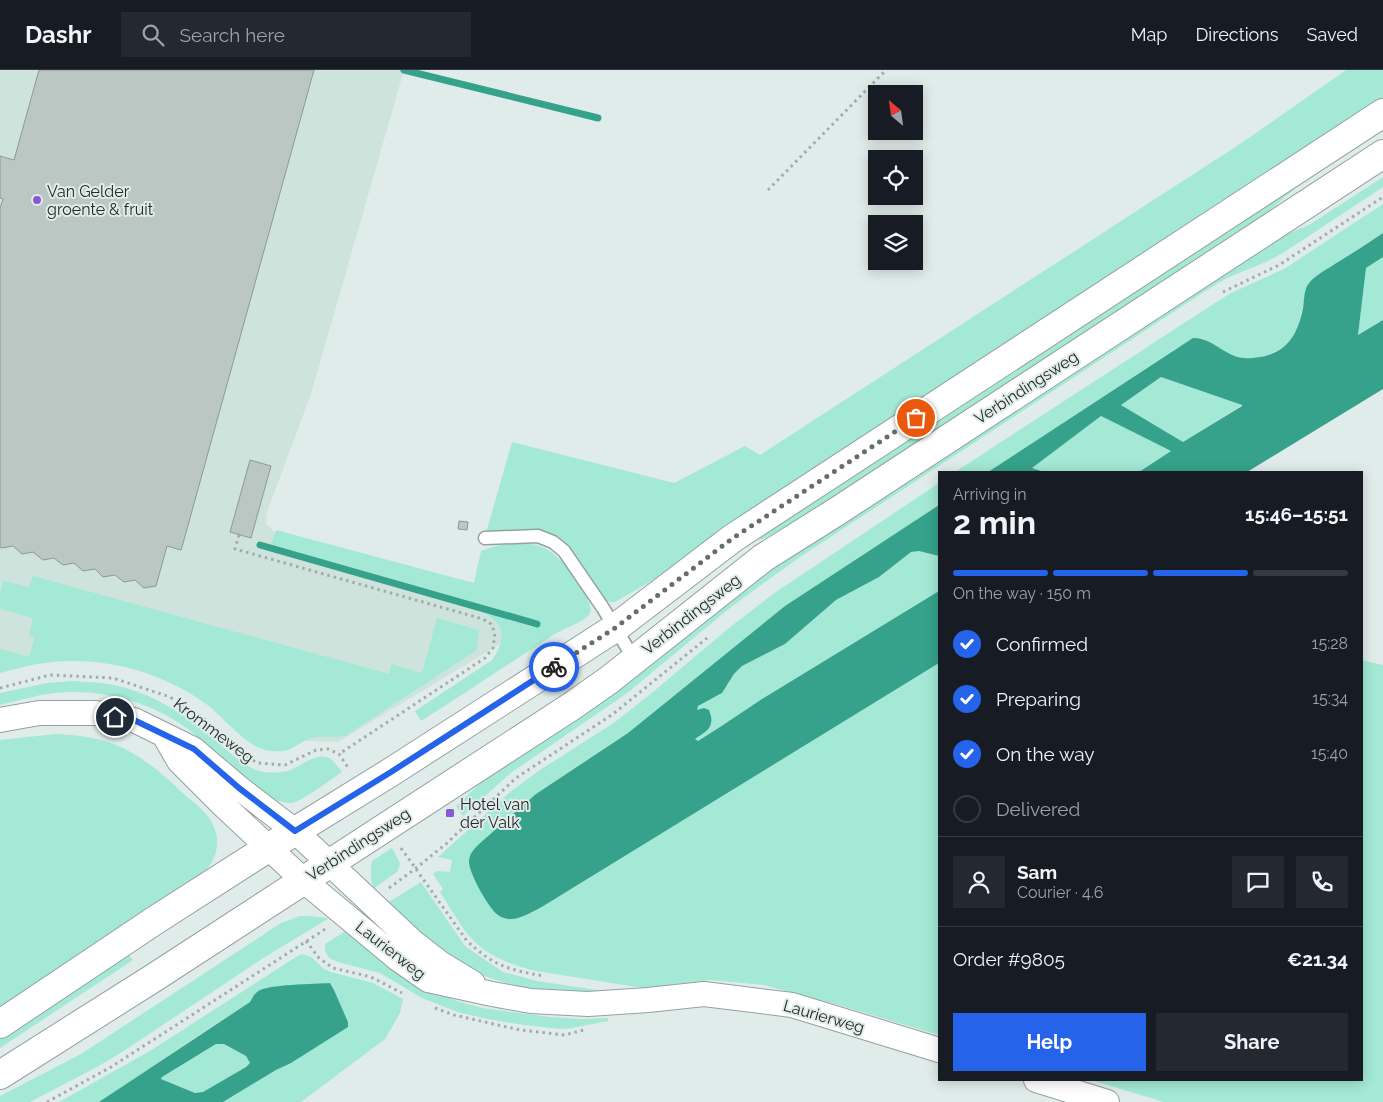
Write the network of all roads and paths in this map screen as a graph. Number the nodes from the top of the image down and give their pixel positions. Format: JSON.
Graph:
{"nodes":[{"id":1,"x":886,"y":70,"type":"edge"},
{"id":2,"x":1383,"y":113,"type":"edge"},
{"id":3,"x":1383,"y":154,"type":"edge"},
{"id":4,"x":768,"y":190,"type":"dead end"},
{"id":5,"x":1383,"y":197,"type":"edge"},
{"id":6,"x":1222,"y":292,"type":"dead end"},
{"id":7,"x":239,"y":535,"type":"dead end"},
{"id":8,"x":485,"y":538,"type":"dead end"},
{"id":9,"x":615,"y":628,"type":"junction"},
{"id":10,"x":713,"y":633,"type":"dead end"},
{"id":11,"x":634,"y":659,"type":"junction"},
{"id":12,"x":0,"y":688,"type":"edge"},
{"id":13,"x":0,"y":720,"type":"edge"},
{"id":14,"x":164,"y":735,"type":"junction"},
{"id":15,"x":339,"y":754,"type":"junction"},
{"id":16,"x":362,"y":790,"type":"junction"},
{"id":17,"x":387,"y":826,"type":"junction"},
{"id":18,"x":295,"y":831,"type":"junction"},
{"id":19,"x":268,"y":848,"type":"junction"},
{"id":20,"x":329,"y":864,"type":"junction"},
{"id":21,"x":415,"y":869,"type":"junction"},
{"id":22,"x":303,"y":880,"type":"junction"},
{"id":23,"x":306,"y":941,"type":"dead end"},
{"id":24,"x":545,"y":976,"type":"dead end"},
{"id":25,"x":492,"y":994,"type":"junction"},
{"id":26,"x":0,"y":1024,"type":"edge"},
{"id":27,"x":938,"y":1050,"type":"edge"},
{"id":28,"x":0,"y":1075,"type":"edge"},
{"id":29,"x":1039,"y":1081,"type":"edge"},
{"id":30,"x":46,"y":1102,"type":"edge"},
{"id":31,"x":1107,"y":1102,"type":"edge"}],
"edges":[{"from":1,"to":4,"type":"path"},
{"from":2,"to":9,"type":"street"},
{"from":3,"to":11,"type":"street","name":"Verbindingsweg"},
{"from":5,"to":6,"type":"path"},
{"from":7,"to":15,"type":"path"},
{"from":8,"to":9,"type":"lane"},
{"from":9,"to":11,"type":"lane"},
{"from":9,"to":16,"type":"street"},
{"from":10,"to":21,"type":"path","name":"Verbindingsweg"},
{"from":11,"to":17,"type":"street","name":"Verbindingsweg"},
{"from":12,"to":15,"type":"path","name":"Krommeweg"},
{"from":13,"to":14,"type":"street","name":"Krommeweg"},
{"from":14,"to":18,"type":"street","name":"Krommeweg"},
{"from":14,"to":19,"type":"street"},
{"from":15,"to":16,"type":"path"},
{"from":16,"to":18,"type":"street"},
{"from":17,"to":20,"type":"street","name":"Verbindingsweg"},
{"from":17,"to":21,"type":"path"},
{"from":18,"to":19,"type":"street"},
{"from":18,"to":20,"type":"street","name":"Krommeweg"},
{"from":19,"to":22,"type":"street","name":"Laurierweg"},
{"from":19,"to":26,"type":"street"},
{"from":20,"to":22,"type":"street","name":"Verbindingsweg"},
{"from":20,"to":25,"type":"street","name":"Laurierweg"},
{"from":21,"to":24,"type":"path"},
{"from":22,"to":25,"type":"street","name":"Laurierweg"},
{"from":22,"to":28,"type":"street","name":"Verbindingsweg"},
{"from":23,"to":30,"type":"path"},
{"from":25,"to":27,"type":"street","name":"Laurierweg"},
{"from":29,"to":31,"type":"street"}]}
